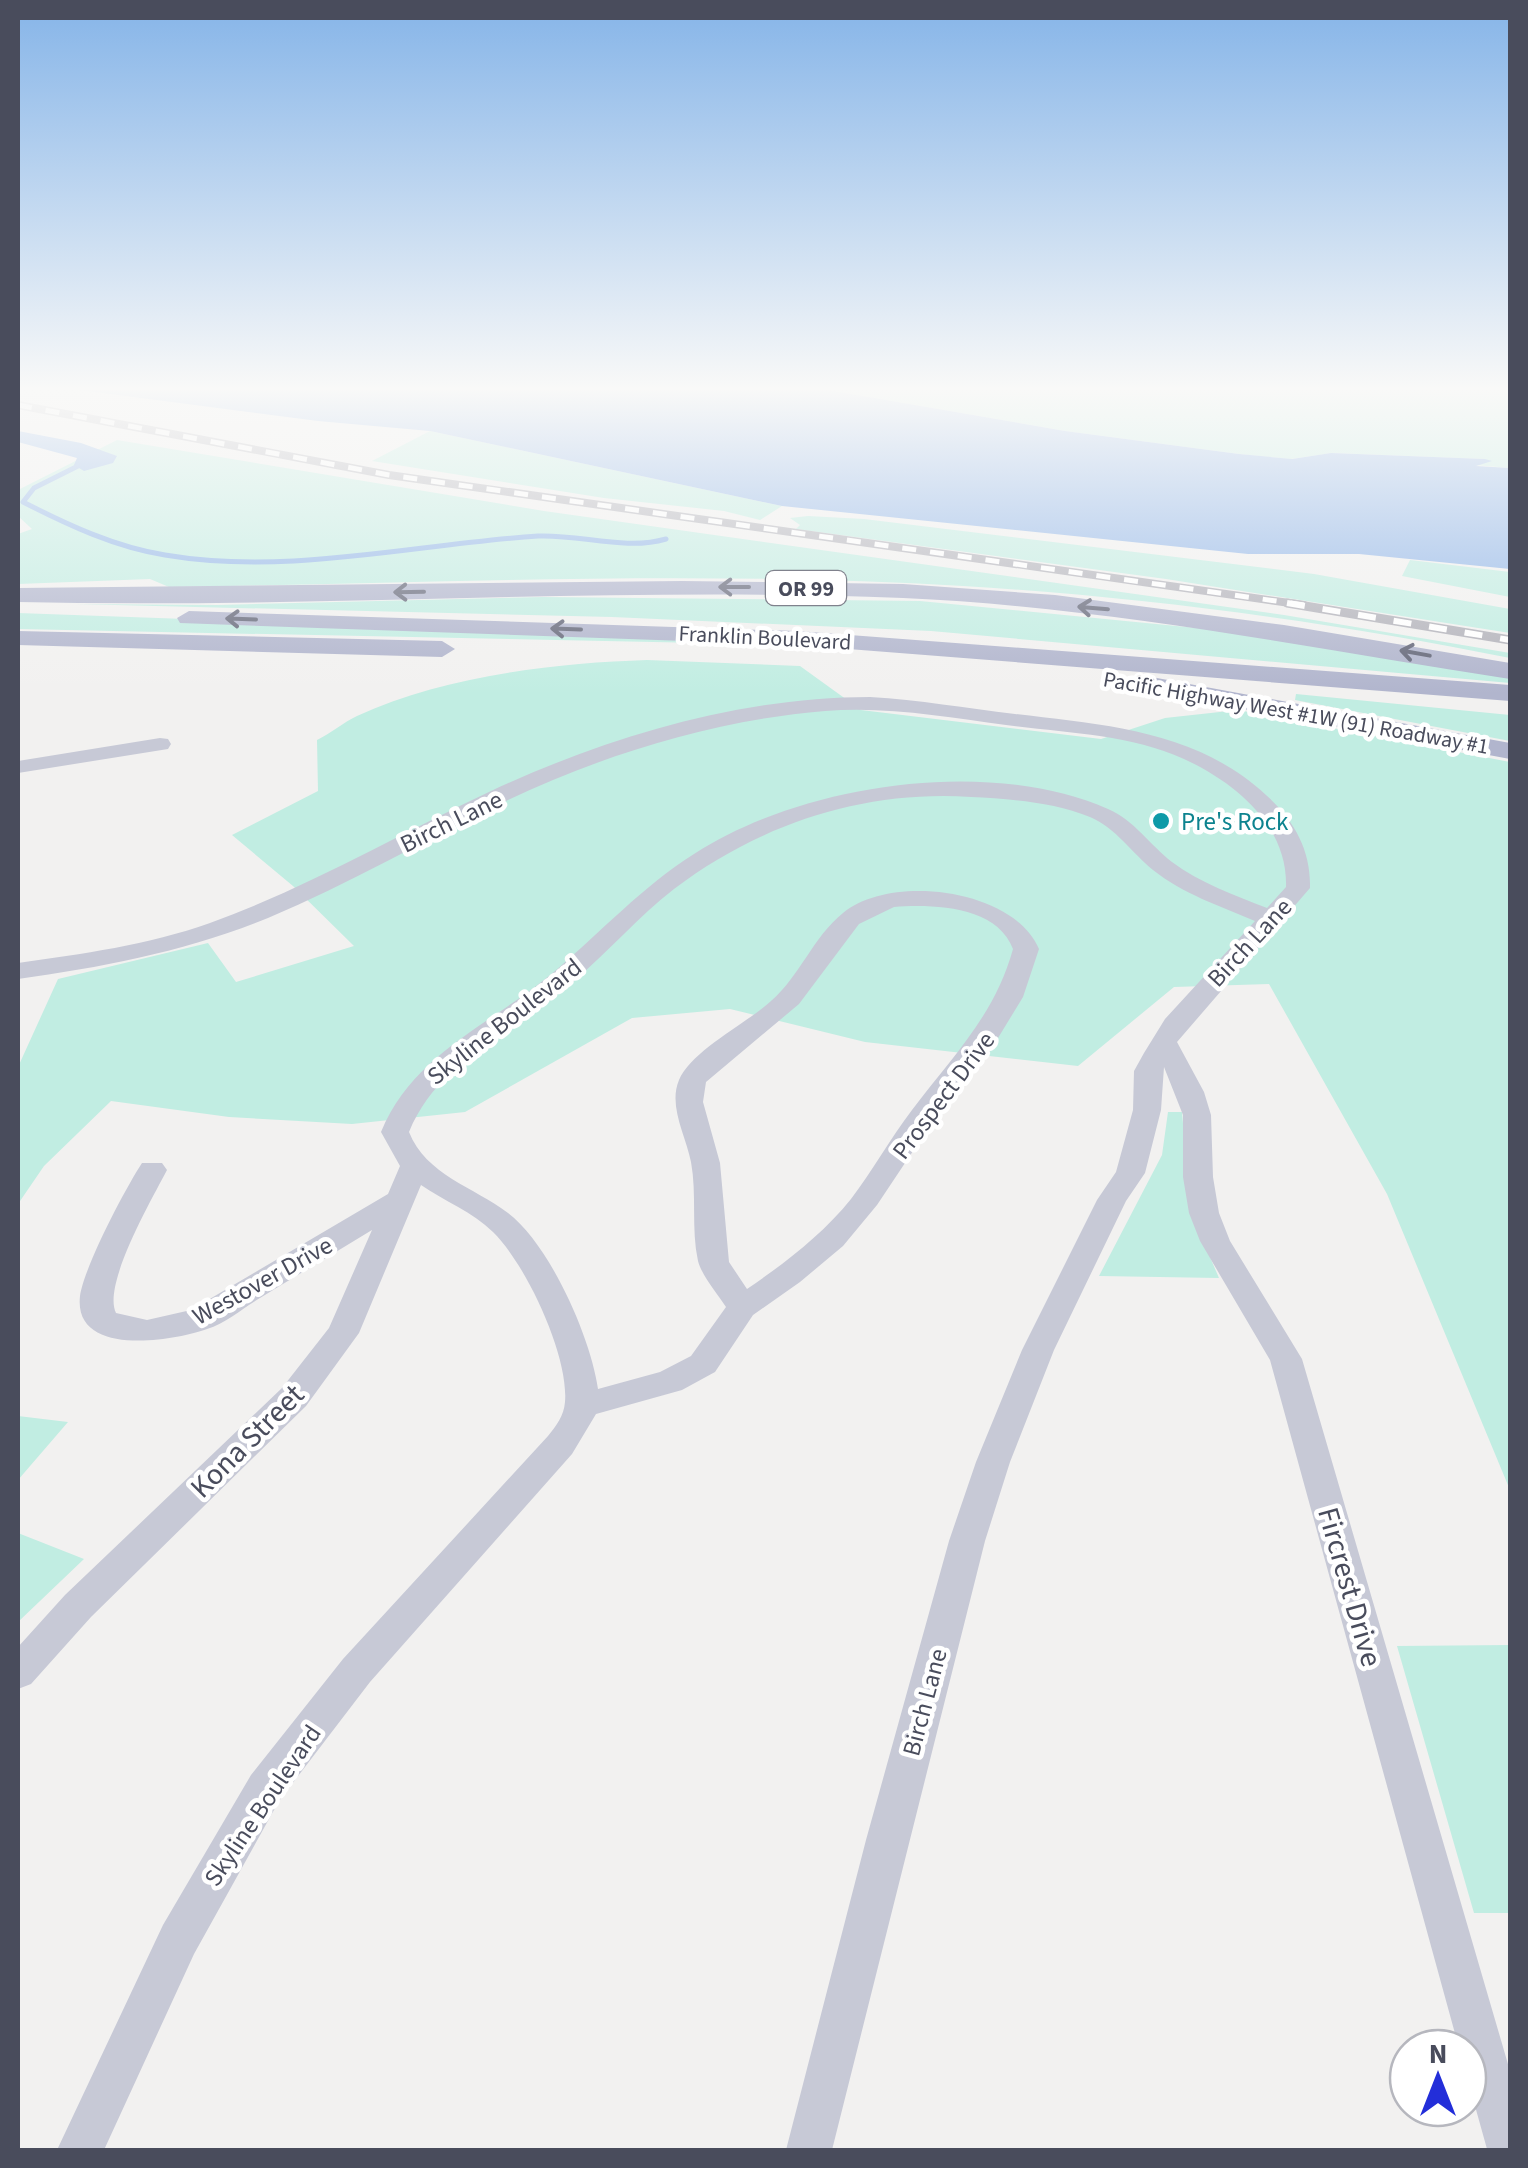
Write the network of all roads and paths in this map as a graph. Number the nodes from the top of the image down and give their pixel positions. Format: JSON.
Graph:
{"nodes":[{"id":1,"x":18,"y":596,"type":"edge"},
{"id":2,"x":18,"y":609,"type":"edge"},
{"id":3,"x":18,"y":638,"type":"edge"},
{"id":4,"x":1510,"y":671,"type":"edge"},
{"id":5,"x":1080,"y":673,"type":"junction"},
{"id":6,"x":1293,"y":683,"type":"junction"},
{"id":7,"x":1510,"y":693,"type":"edge"},
{"id":8,"x":1510,"y":708,"type":"edge"},
{"id":9,"x":160,"y":744,"type":"dead end"},
{"id":10,"x":1510,"y":751,"type":"edge"},
{"id":11,"x":18,"y":767,"type":"edge"},
{"id":12,"x":1269,"y":918,"type":"junction"},
{"id":13,"x":18,"y":971,"type":"edge"},
{"id":14,"x":1164,"y":1042,"type":"junction"},
{"id":15,"x":414,"y":1165,"type":"junction"},
{"id":16,"x":152,"y":1170,"type":"dead end"},
{"id":17,"x":398,"y":1201,"type":"junction"},
{"id":18,"x":742,"y":1307,"type":"junction"},
{"id":19,"x":582,"y":1406,"type":"junction"},
{"id":20,"x":18,"y":1673,"type":"edge"},
{"id":21,"x":1510,"y":2149,"type":"edge"},
{"id":22,"x":80,"y":2150,"type":"edge"},
{"id":23,"x":809,"y":2150,"type":"edge"}],
"edges":[{"from":4,"to":1,"type":"main road","number":"OR 99","one_way":true},
{"from":6,"to":2,"type":"main road","name":"Franklin Boulevard","one_way":true},
{"from":3,"to":5,"type":"main road","name":"Franklin Boulevard"},
{"from":5,"to":6,"type":"main road","name":"Franklin Boulevard"},
{"from":5,"to":10,"type":"main road","name":"Pacific Highway West #1W (91) Roadway #1"},
{"from":6,"to":7,"type":"main road","name":"Franklin Boulevard"},
{"from":6,"to":8,"type":"main road","name":"Franklin Boulevard"},
{"from":9,"to":11,"type":"street"},
{"from":12,"to":13,"type":"street","name":"Birch Lane"},
{"from":12,"to":14,"type":"street","name":"Birch Lane"},
{"from":12,"to":15,"type":"street","name":"Skyline Boulevard"},
{"from":14,"to":21,"type":"street","name":"Fircrest Drive"},
{"from":14,"to":23,"type":"street","name":"Birch Lane"},
{"from":15,"to":17,"type":"street","name":"Kona Street"},
{"from":15,"to":19,"type":"street"},
{"from":16,"to":17,"type":"street","name":"Westover Drive"},
{"from":17,"to":20,"type":"street","name":"Kona Street"},
{"from":18,"to":18,"type":"street","name":"Prospect Drive"},
{"from":18,"to":19,"type":"street","name":"Prospect Drive"},
{"from":19,"to":22,"type":"street","name":"Skyline Boulevard"}]}
